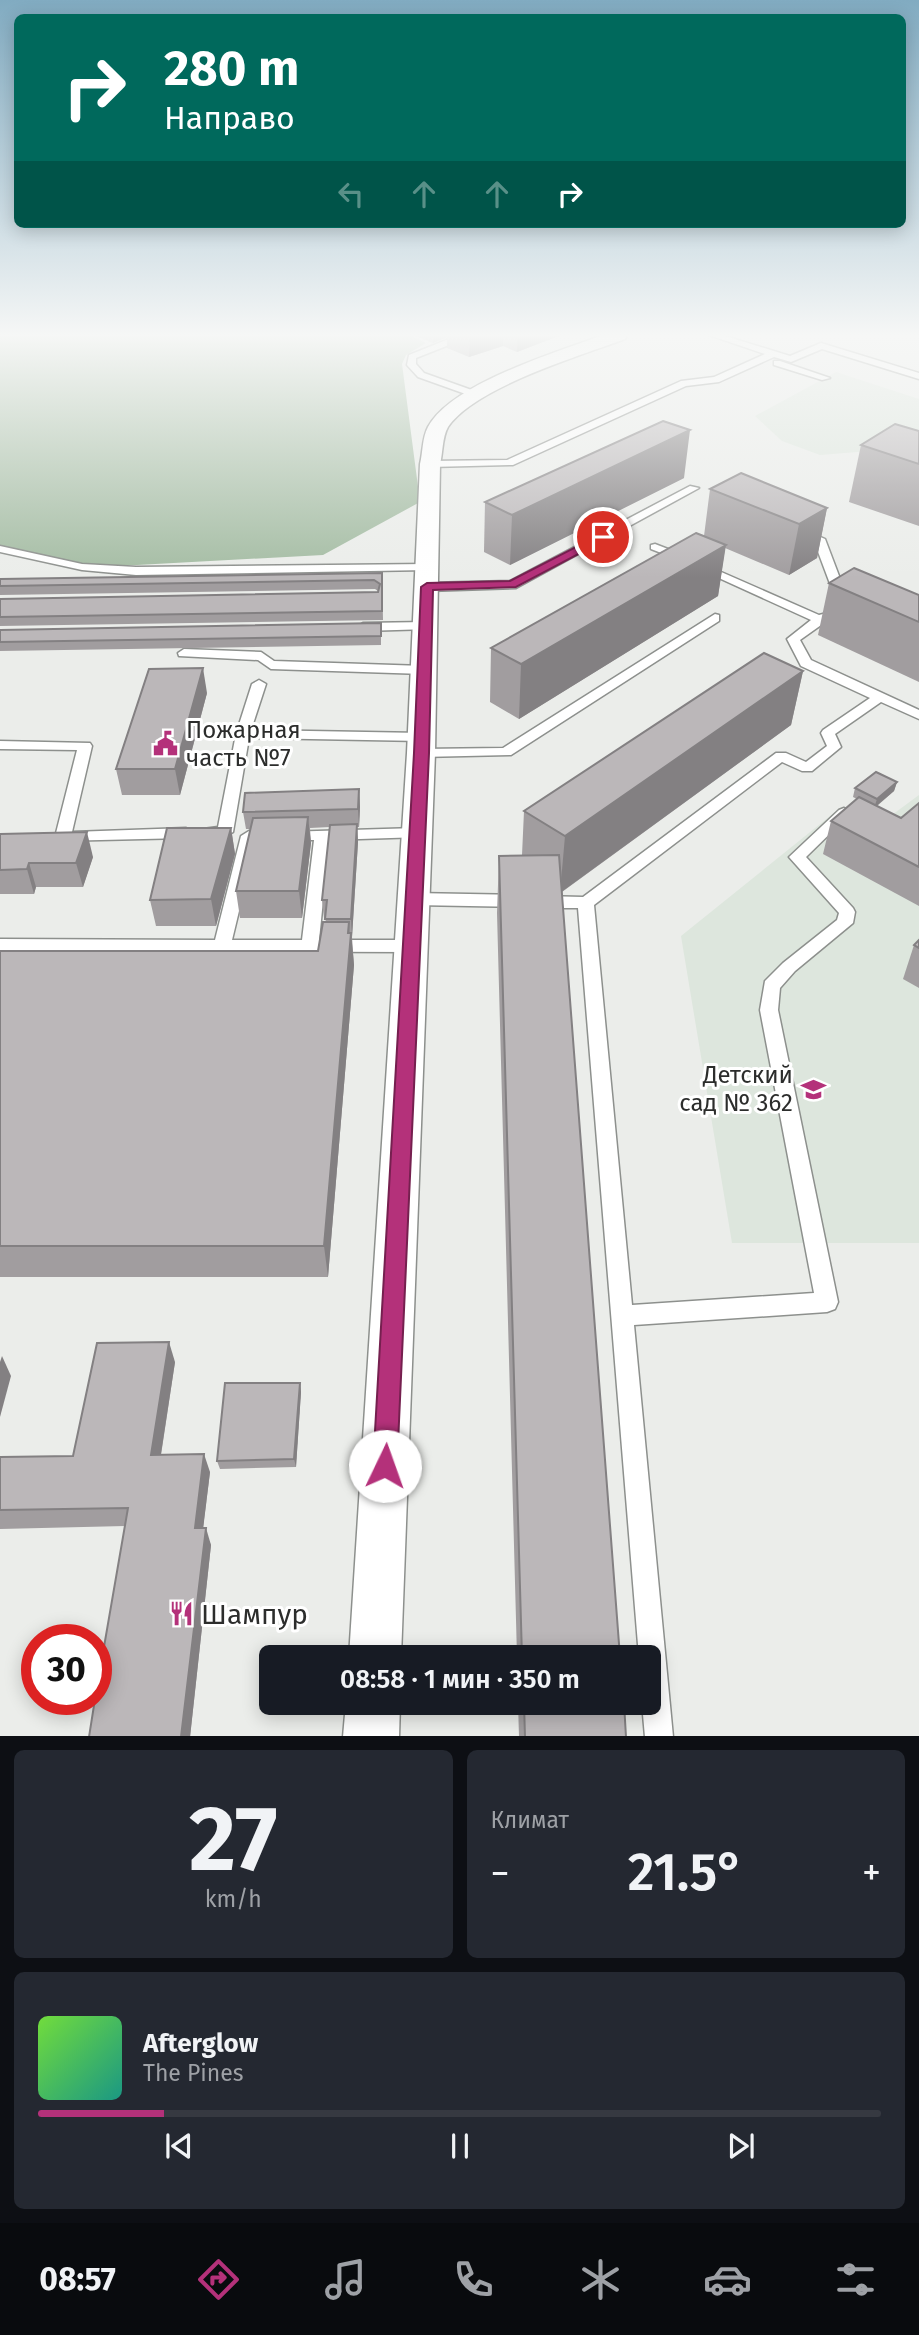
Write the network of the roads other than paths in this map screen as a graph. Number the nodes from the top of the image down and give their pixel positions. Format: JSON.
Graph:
{"nodes":[{"id":1,"x":449,"y":416,"type":"edge"},
{"id":2,"x":612,"y":416,"type":"edge"},
{"id":3,"x":430,"y":464,"type":"junction"},
{"id":4,"x":694,"y":488,"type":"dead end"},
{"id":5,"x":796,"y":530,"type":"edge"},
{"id":6,"x":655,"y":547,"type":"dead end"},
{"id":7,"x":0,"y":549,"type":"edge"},
{"id":8,"x":427,"y":577,"type":"junction"},
{"id":9,"x":715,"y":618,"type":"dead end"},
{"id":10,"x":819,"y":619,"type":"junction"},
{"id":11,"x":426,"y":626,"type":"junction"},
{"id":12,"x":342,"y":627,"type":"edge"},
{"id":13,"x":184,"y":653,"type":"dead end"},
{"id":14,"x":424,"y":670,"type":"junction"},
{"id":15,"x":259,"y":684,"type":"dead end"},
{"id":16,"x":880,"y":697,"type":"junction"},
{"id":17,"x":919,"y":715,"type":"edge"},
{"id":18,"x":243,"y":734,"type":"junction"},
{"id":19,"x":0,"y":745,"type":"edge"},
{"id":20,"x":422,"y":745,"type":"junction"},
{"id":21,"x":846,"y":811,"type":"edge"},
{"id":22,"x":417,"y":834,"type":"junction"},
{"id":23,"x":322,"y":835,"type":"junction"},
{"id":24,"x":414,"y":899,"type":"junction"},
{"id":25,"x":586,"y":903,"type":"junction"},
{"id":26,"x":0,"y":945,"type":"edge"},
{"id":27,"x":222,"y":946,"type":"junction"},
{"id":28,"x":310,"y":946,"type":"junction"},
{"id":29,"x":411,"y":946,"type":"junction"},
{"id":30,"x":622,"y":1316,"type":"junction"},
{"id":31,"x":376,"y":1645,"type":"edge"},
{"id":32,"x":372,"y":1715,"type":"edge"},
{"id":33,"x":371,"y":1736,"type":"edge"},
{"id":34,"x":659,"y":1736,"type":"edge"}],
"edges":[{"from":1,"to":3,"type":"street"},
{"from":2,"to":3,"type":"lane"},
{"from":3,"to":8,"type":"street"},
{"from":4,"to":8,"type":"lane"},
{"from":5,"to":10,"type":"lane"},
{"from":6,"to":10,"type":"lane"},
{"from":7,"to":8,"type":"lane"},
{"from":8,"to":11,"type":"street"},
{"from":9,"to":20,"type":"lane"},
{"from":10,"to":16,"type":"lane"},
{"from":11,"to":12,"type":"lane"},
{"from":11,"to":14,"type":"street"},
{"from":13,"to":14,"type":"lane"},
{"from":14,"to":20,"type":"street"},
{"from":15,"to":18,"type":"lane"},
{"from":16,"to":17,"type":"lane"},
{"from":16,"to":25,"type":"lane"},
{"from":18,"to":19,"type":"lane"},
{"from":18,"to":20,"type":"lane"},
{"from":20,"to":22,"type":"street"},
{"from":21,"to":30,"type":"lane"},
{"from":22,"to":23,"type":"lane"},
{"from":22,"to":24,"type":"street"},
{"from":23,"to":27,"type":"lane"},
{"from":23,"to":28,"type":"lane"},
{"from":24,"to":25,"type":"lane"},
{"from":24,"to":29,"type":"street"},
{"from":25,"to":30,"type":"lane"},
{"from":26,"to":27,"type":"lane"},
{"from":27,"to":28,"type":"lane"},
{"from":28,"to":29,"type":"lane"},
{"from":29,"to":31,"type":"street"},
{"from":30,"to":34,"type":"lane"},
{"from":32,"to":33,"type":"street"}]}
